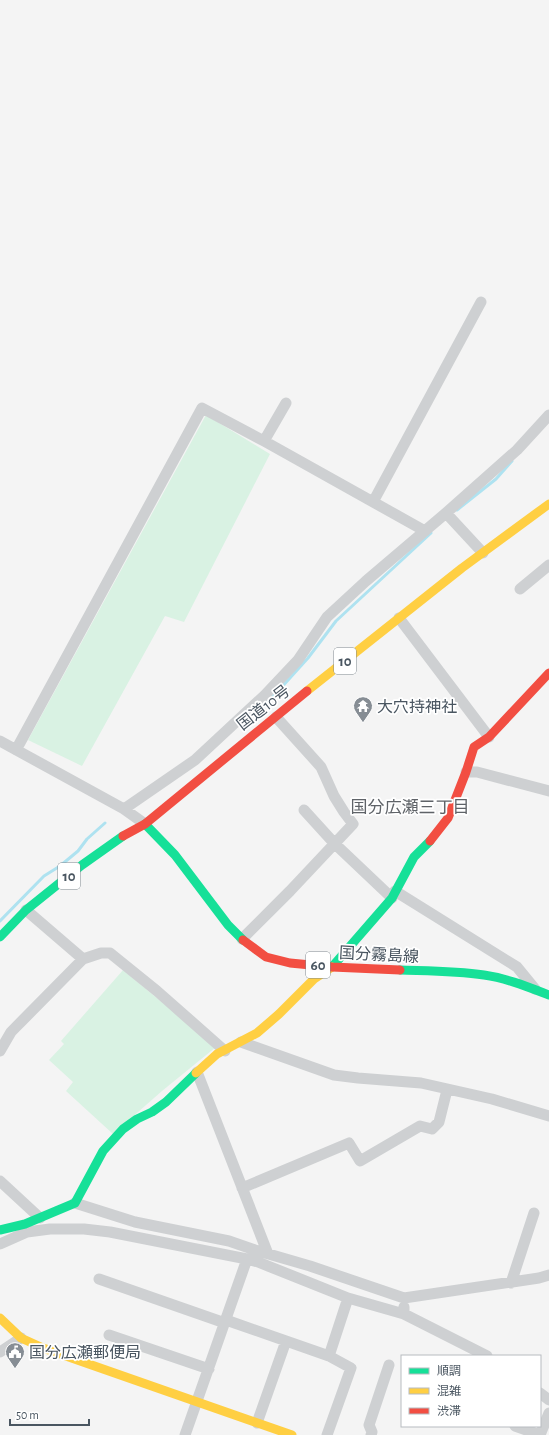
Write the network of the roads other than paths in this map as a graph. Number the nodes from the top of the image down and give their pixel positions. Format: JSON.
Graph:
{"nodes":[{"id":1,"x":481,"y":302,"type":"dead end"},
{"id":2,"x":286,"y":403,"type":"dead end"},
{"id":3,"x":549,"y":415,"type":"edge"},
{"id":4,"x":264,"y":441,"type":"junction"},
{"id":5,"x":373,"y":502,"type":"junction"},
{"id":6,"x":546,"y":506,"type":"edge"},
{"id":7,"x":446,"y":513,"type":"junction"},
{"id":8,"x":549,"y":519,"type":"edge"},
{"id":9,"x":425,"y":531,"type":"junction"},
{"id":10,"x":483,"y":553,"type":"junction"},
{"id":11,"x":549,"y":565,"type":"edge"},
{"id":12,"x":520,"y":589,"type":"dead end"},
{"id":13,"x":399,"y":618,"type":"junction"},
{"id":14,"x":549,"y":672,"type":"edge"},
{"id":15,"x":245,"y":714,"type":"junction"},
{"id":16,"x":276,"y":716,"type":"junction"},
{"id":17,"x":256,"y":732,"type":"junction"},
{"id":18,"x":489,"y":737,"type":"junction"},
{"id":19,"x":0,"y":741,"type":"edge"},
{"id":20,"x":16,"y":750,"type":"junction"},
{"id":21,"x":466,"y":772,"type":"junction"},
{"id":22,"x":549,"y":790,"type":"edge"},
{"id":23,"x":124,"y":809,"type":"junction"},
{"id":24,"x":304,"y":810,"type":"dead end"},
{"id":25,"x":145,"y":824,"type":"junction"},
{"id":26,"x":334,"y":843,"type":"junction"},
{"id":27,"x":393,"y":894,"type":"junction"},
{"id":28,"x":26,"y":910,"type":"junction"},
{"id":29,"x":0,"y":937,"type":"edge"},
{"id":30,"x":242,"y":939,"type":"junction"},
{"id":31,"x":83,"y":959,"type":"junction"},
{"id":32,"x":332,"y":967,"type":"junction"},
{"id":33,"x":535,"y":989,"type":"junction"},
{"id":34,"x":549,"y":994,"type":"edge"},
{"id":35,"x":241,"y":1042,"type":"junction"},
{"id":36,"x":0,"y":1051,"type":"edge"},
{"id":37,"x":225,"y":1051,"type":"junction"},
{"id":38,"x":197,"y":1072,"type":"junction"},
{"id":39,"x":447,"y":1090,"type":"junction"},
{"id":40,"x":549,"y":1116,"type":"edge"},
{"id":41,"x":0,"y":1181,"type":"edge"},
{"id":42,"x":242,"y":1188,"type":"junction"},
{"id":43,"x":75,"y":1203,"type":"junction"},
{"id":44,"x":534,"y":1213,"type":"dead end"},
{"id":45,"x":40,"y":1218,"type":"junction"},
{"id":46,"x":0,"y":1230,"type":"edge"},
{"id":47,"x":0,"y":1244,"type":"edge"},
{"id":48,"x":268,"y":1254,"type":"junction"},
{"id":49,"x":247,"y":1259,"type":"junction"},
{"id":50,"x":549,"y":1275,"type":"edge"},
{"id":51,"x":99,"y":1279,"type":"dead end"},
{"id":52,"x":511,"y":1283,"type":"junction"},
{"id":53,"x":348,"y":1298,"type":"junction"},
{"id":54,"x":404,"y":1298,"type":"junction"},
{"id":55,"x":404,"y":1314,"type":"junction"},
{"id":56,"x":0,"y":1318,"type":"edge"},
{"id":57,"x":226,"y":1322,"type":"junction"},
{"id":58,"x":109,"y":1335,"type":"dead end"},
{"id":59,"x":21,"y":1338,"type":"junction"},
{"id":60,"x":286,"y":1341,"type":"junction"},
{"id":61,"x":0,"y":1352,"type":"edge"},
{"id":62,"x":484,"y":1355,"type":"edge"},
{"id":63,"x":329,"y":1356,"type":"junction"},
{"id":64,"x":389,"y":1365,"type":"dead end"},
{"id":65,"x":209,"y":1369,"type":"junction"},
{"id":66,"x":197,"y":1402,"type":"junction"},
{"id":67,"x":549,"y":1413,"type":"edge"},
{"id":68,"x":257,"y":1423,"type":"junction"},
{"id":69,"x":518,"y":1427,"type":"edge"},
{"id":70,"x":185,"y":1435,"type":"edge"},
{"id":71,"x":292,"y":1435,"type":"edge"},
{"id":72,"x":327,"y":1435,"type":"edge"},
{"id":73,"x":371,"y":1435,"type":"edge"},
{"id":74,"x":540,"y":1435,"type":"edge"}],
"edges":[{"from":1,"to":5,"type":"street"},
{"from":2,"to":4,"type":"street"},
{"from":3,"to":7,"type":"street"},
{"from":4,"to":5,"type":"street"},
{"from":4,"to":20,"type":"street"},
{"from":5,"to":9,"type":"street"},
{"from":6,"to":8,"type":"street"},
{"from":6,"to":10,"type":"main road","name":"国道10号","number":"10"},
{"from":7,"to":9,"type":"street"},
{"from":7,"to":10,"type":"street"},
{"from":9,"to":15,"type":"street"},
{"from":10,"to":13,"type":"main road","name":"国道10号","number":"10"},
{"from":11,"to":12,"type":"street"},
{"from":13,"to":16,"type":"main road","name":"国道10号","number":"10"},
{"from":13,"to":18,"type":"street"},
{"from":14,"to":18,"type":"main road"},
{"from":15,"to":17,"type":"street"},
{"from":15,"to":23,"type":"street"},
{"from":16,"to":17,"type":"main road","name":"国道10号","number":"10"},
{"from":16,"to":26,"type":"street"},
{"from":17,"to":25,"type":"main road","name":"国道10号","number":"10"},
{"from":18,"to":21,"type":"main road"},
{"from":19,"to":20,"type":"street"},
{"from":20,"to":23,"type":"street"},
{"from":21,"to":22,"type":"street"},
{"from":21,"to":27,"type":"main road"},
{"from":23,"to":25,"type":"street"},
{"from":24,"to":26,"type":"street"},
{"from":25,"to":28,"type":"main road","name":"国道10号","number":"10"},
{"from":25,"to":30,"type":"main road","name":"国分霧島線","number":"60"},
{"from":26,"to":27,"type":"street"},
{"from":26,"to":30,"type":"street"},
{"from":27,"to":32,"type":"main road"},
{"from":27,"to":33,"type":"street"},
{"from":28,"to":29,"type":"main road","name":"国道10号","number":"10"},
{"from":28,"to":31,"type":"street"},
{"from":30,"to":32,"type":"main road","name":"国分霧島線","number":"60"},
{"from":31,"to":36,"type":"street"},
{"from":31,"to":37,"type":"street"},
{"from":32,"to":33,"type":"main road","name":"国分霧島線","number":"60"},
{"from":32,"to":35,"type":"main road"},
{"from":33,"to":34,"type":"main road","name":"国分霧島線","number":"60"},
{"from":35,"to":37,"type":"main road"},
{"from":35,"to":39,"type":"street"},
{"from":37,"to":38,"type":"main road"},
{"from":38,"to":42,"type":"street"},
{"from":38,"to":43,"type":"main road"},
{"from":39,"to":40,"type":"street"},
{"from":39,"to":42,"type":"street"},
{"from":41,"to":45,"type":"street"},
{"from":42,"to":48,"type":"street"},
{"from":43,"to":45,"type":"main road"},
{"from":43,"to":48,"type":"street"},
{"from":44,"to":52,"type":"street"},
{"from":45,"to":46,"type":"main road"},
{"from":47,"to":49,"type":"street"},
{"from":48,"to":54,"type":"street"},
{"from":49,"to":53,"type":"street"},
{"from":49,"to":57,"type":"street"},
{"from":50,"to":52,"type":"street"},
{"from":51,"to":57,"type":"street"},
{"from":52,"to":54,"type":"street"},
{"from":53,"to":55,"type":"street"},
{"from":53,"to":63,"type":"street"},
{"from":54,"to":55,"type":"street"},
{"from":55,"to":62,"type":"street"},
{"from":56,"to":59,"type":"main road"},
{"from":57,"to":60,"type":"street"},
{"from":57,"to":65,"type":"street"},
{"from":58,"to":65,"type":"street"},
{"from":59,"to":61,"type":"street"},
{"from":59,"to":66,"type":"main road"},
{"from":60,"to":63,"type":"street"},
{"from":60,"to":68,"type":"street"},
{"from":63,"to":72,"type":"street"},
{"from":64,"to":73,"type":"street"},
{"from":65,"to":66,"type":"street"},
{"from":66,"to":68,"type":"main road"},
{"from":66,"to":70,"type":"street"},
{"from":67,"to":74,"type":"street"},
{"from":68,"to":71,"type":"main road"},
{"from":69,"to":74,"type":"street"}]}
